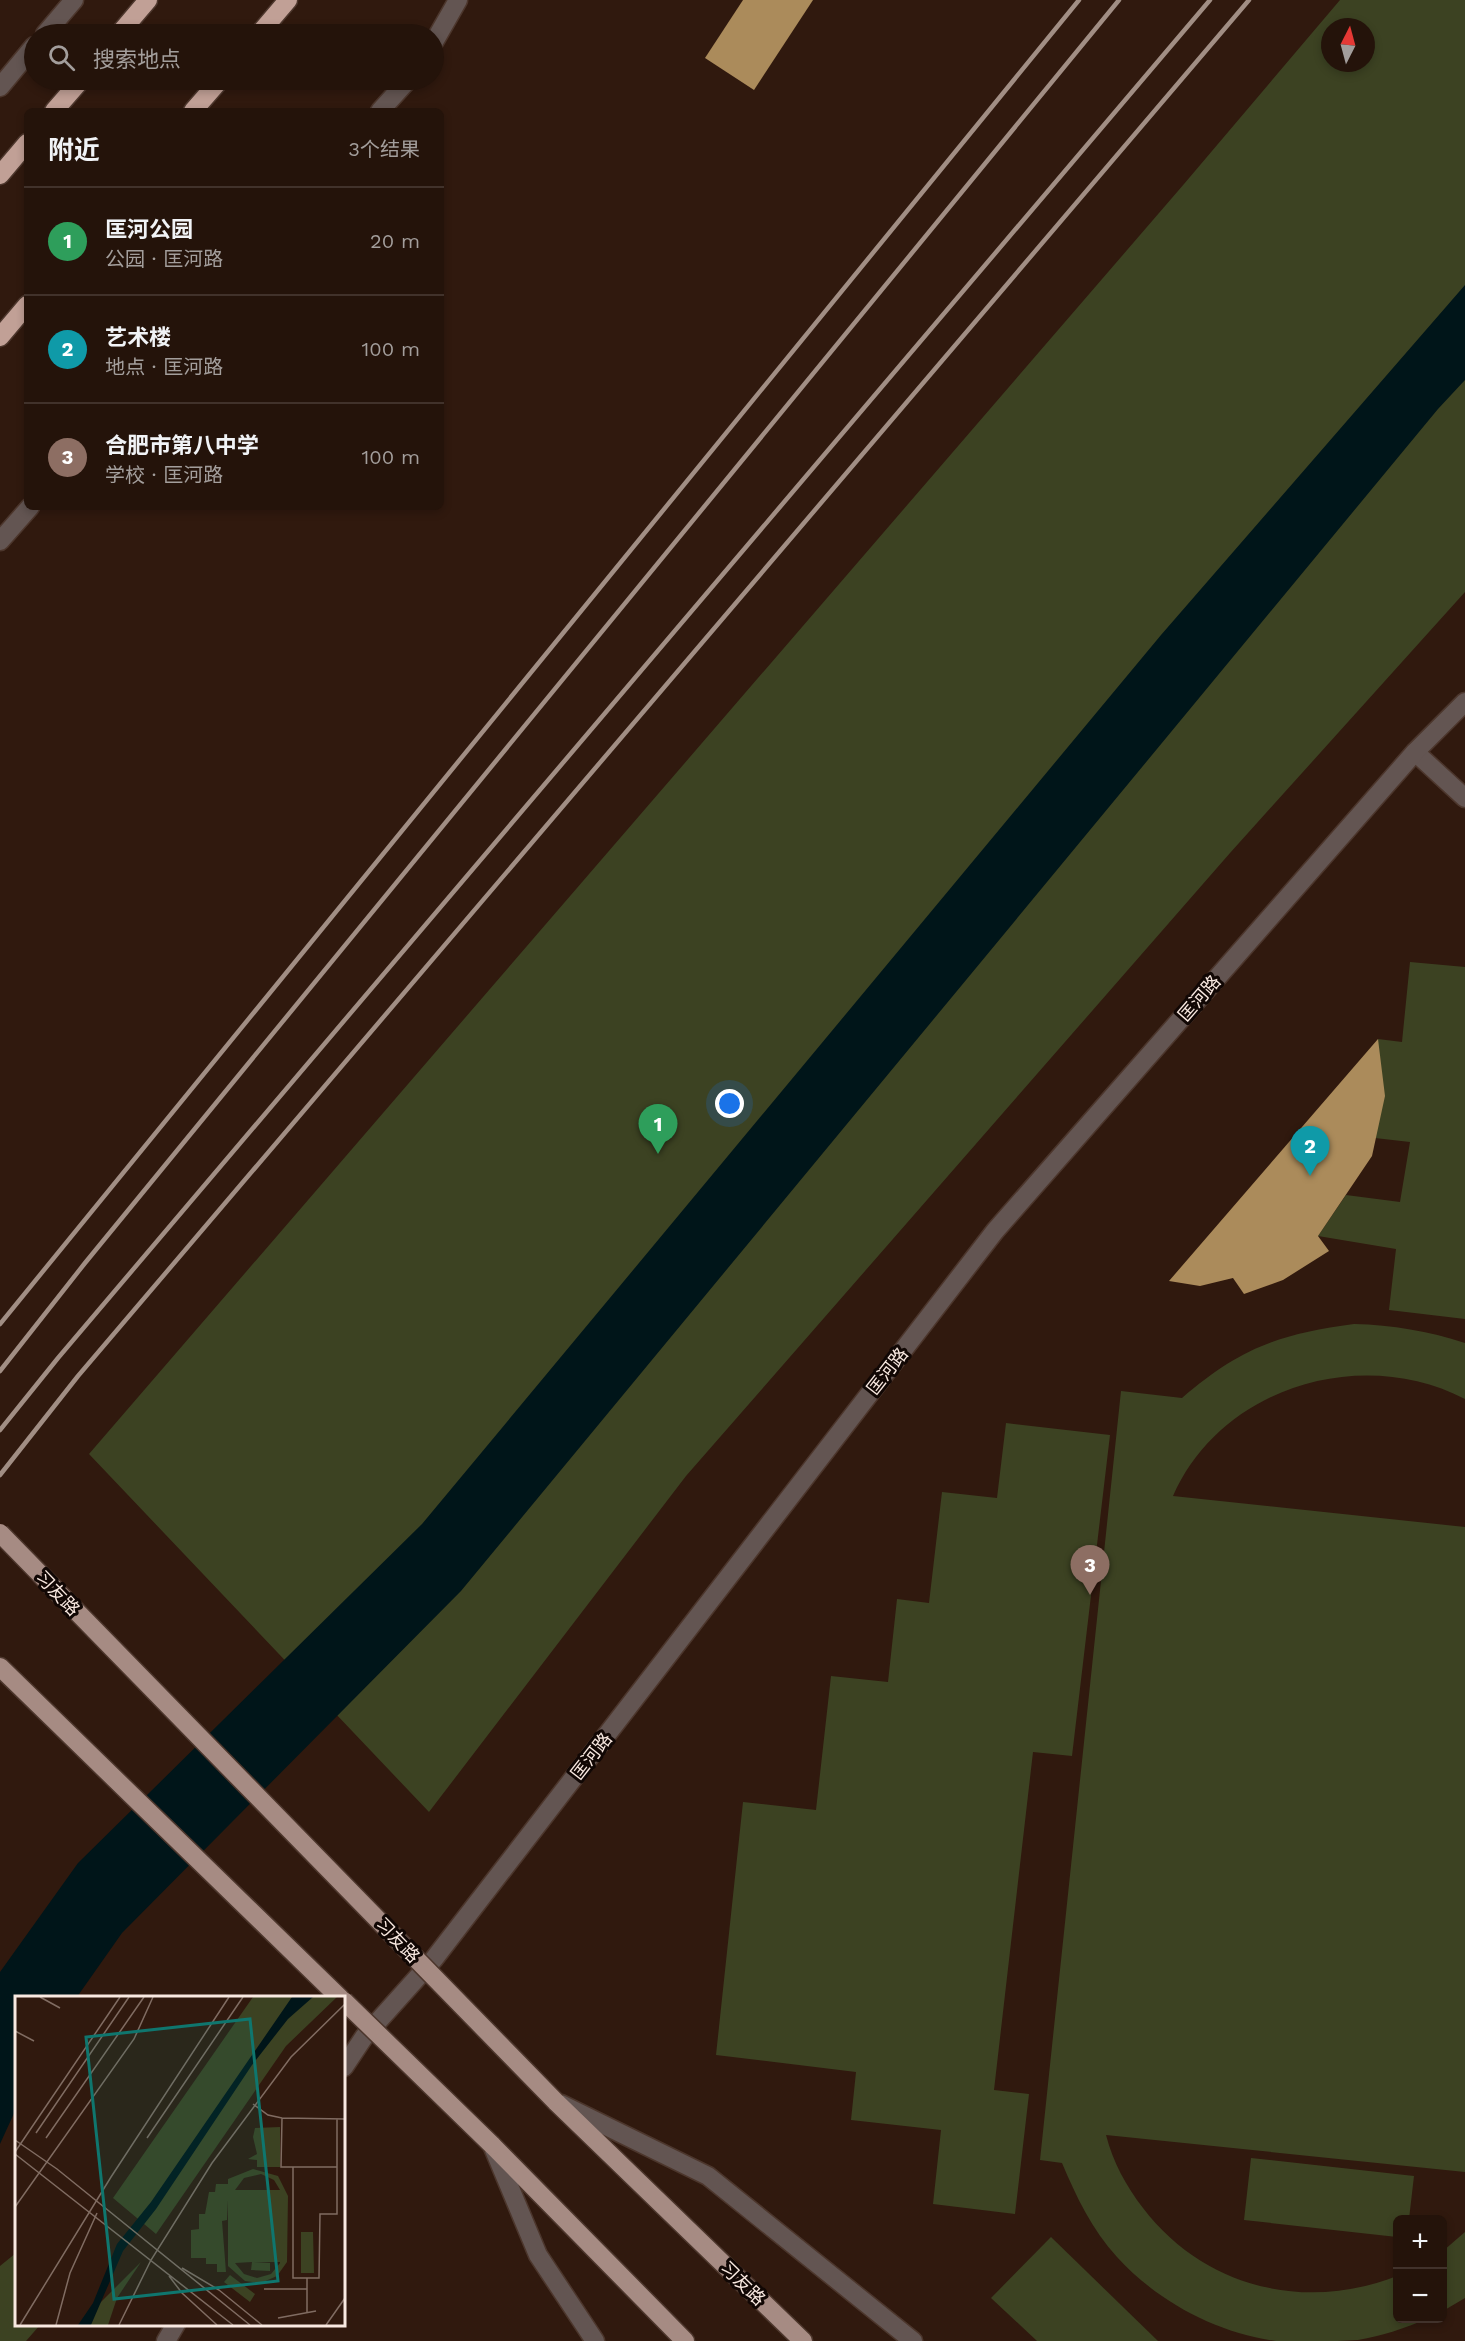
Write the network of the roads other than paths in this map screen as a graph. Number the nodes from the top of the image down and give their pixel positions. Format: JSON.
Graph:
{"nodes":[{"id":1,"x":74,"y":0,"type":"edge"},
{"id":2,"x":148,"y":0,"type":"edge"},
{"id":3,"x":288,"y":0,"type":"edge"},
{"id":4,"x":458,"y":0,"type":"edge"},
{"id":5,"x":54,"y":24,"type":"edge"},
{"id":6,"x":128,"y":24,"type":"edge"},
{"id":7,"x":268,"y":24,"type":"edge"},
{"id":8,"x":444,"y":24,"type":"edge"},
{"id":9,"x":24,"y":58,"type":"edge"},
{"id":10,"x":0,"y":87,"type":"edge"},
{"id":11,"x":72,"y":90,"type":"edge"},
{"id":12,"x":211,"y":90,"type":"edge"},
{"id":13,"x":399,"y":90,"type":"edge"},
{"id":14,"x":57,"y":108,"type":"edge"},
{"id":15,"x":196,"y":108,"type":"edge"},
{"id":16,"x":383,"y":108,"type":"edge"},
{"id":17,"x":24,"y":147,"type":"edge"},
{"id":18,"x":0,"y":175,"type":"edge"},
{"id":19,"x":24,"y":309,"type":"edge"},
{"id":20,"x":0,"y":337,"type":"edge"},
{"id":21,"x":27,"y":510,"type":"edge"},
{"id":22,"x":0,"y":541,"type":"edge"},
{"id":23,"x":1465,"y":702,"type":"edge"},
{"id":24,"x":1415,"y":752,"type":"junction"},
{"id":25,"x":1465,"y":798,"type":"edge"},
{"id":26,"x":0,"y":1533,"type":"edge"},
{"id":27,"x":0,"y":1667,"type":"edge"},
{"id":28,"x":338,"y":1996,"type":"edge"},
{"id":29,"x":345,"y":2002,"type":"edge"},
{"id":30,"x":345,"y":2066,"type":"edge"},
{"id":31,"x":556,"y":2102,"type":"junction"},
{"id":32,"x":492,"y":2145,"type":"junction"},
{"id":33,"x":175,"y":2326,"type":"edge"},
{"id":34,"x":166,"y":2341,"type":"edge"},
{"id":35,"x":595,"y":2341,"type":"edge"},
{"id":36,"x":685,"y":2341,"type":"edge"},
{"id":37,"x":803,"y":2341,"type":"edge"},
{"id":38,"x":913,"y":2341,"type":"edge"}],
"edges":[{"from":1,"to":5,"type":"street"},
{"from":2,"to":6,"type":"highway"},
{"from":3,"to":7,"type":"highway"},
{"from":4,"to":8,"type":"street"},
{"from":9,"to":10,"type":"street"},
{"from":11,"to":14,"type":"highway"},
{"from":12,"to":15,"type":"highway"},
{"from":13,"to":16,"type":"street"},
{"from":17,"to":18,"type":"highway"},
{"from":19,"to":20,"type":"highway"},
{"from":21,"to":22,"type":"street"},
{"from":23,"to":24,"type":"street","name":"匡河路"},
{"from":24,"to":25,"type":"street"},
{"from":24,"to":30,"type":"street","name":"匡河路"},
{"from":26,"to":31,"type":"main road","name":"习友路","bridge":true},
{"from":27,"to":28,"type":"main road"},
{"from":29,"to":32,"type":"main road","bridge":true},
{"from":31,"to":37,"type":"main road","name":"习友路"},
{"from":31,"to":38,"type":"street"},
{"from":32,"to":35,"type":"street"},
{"from":32,"to":36,"type":"main road"},
{"from":33,"to":34,"type":"street"}]}
